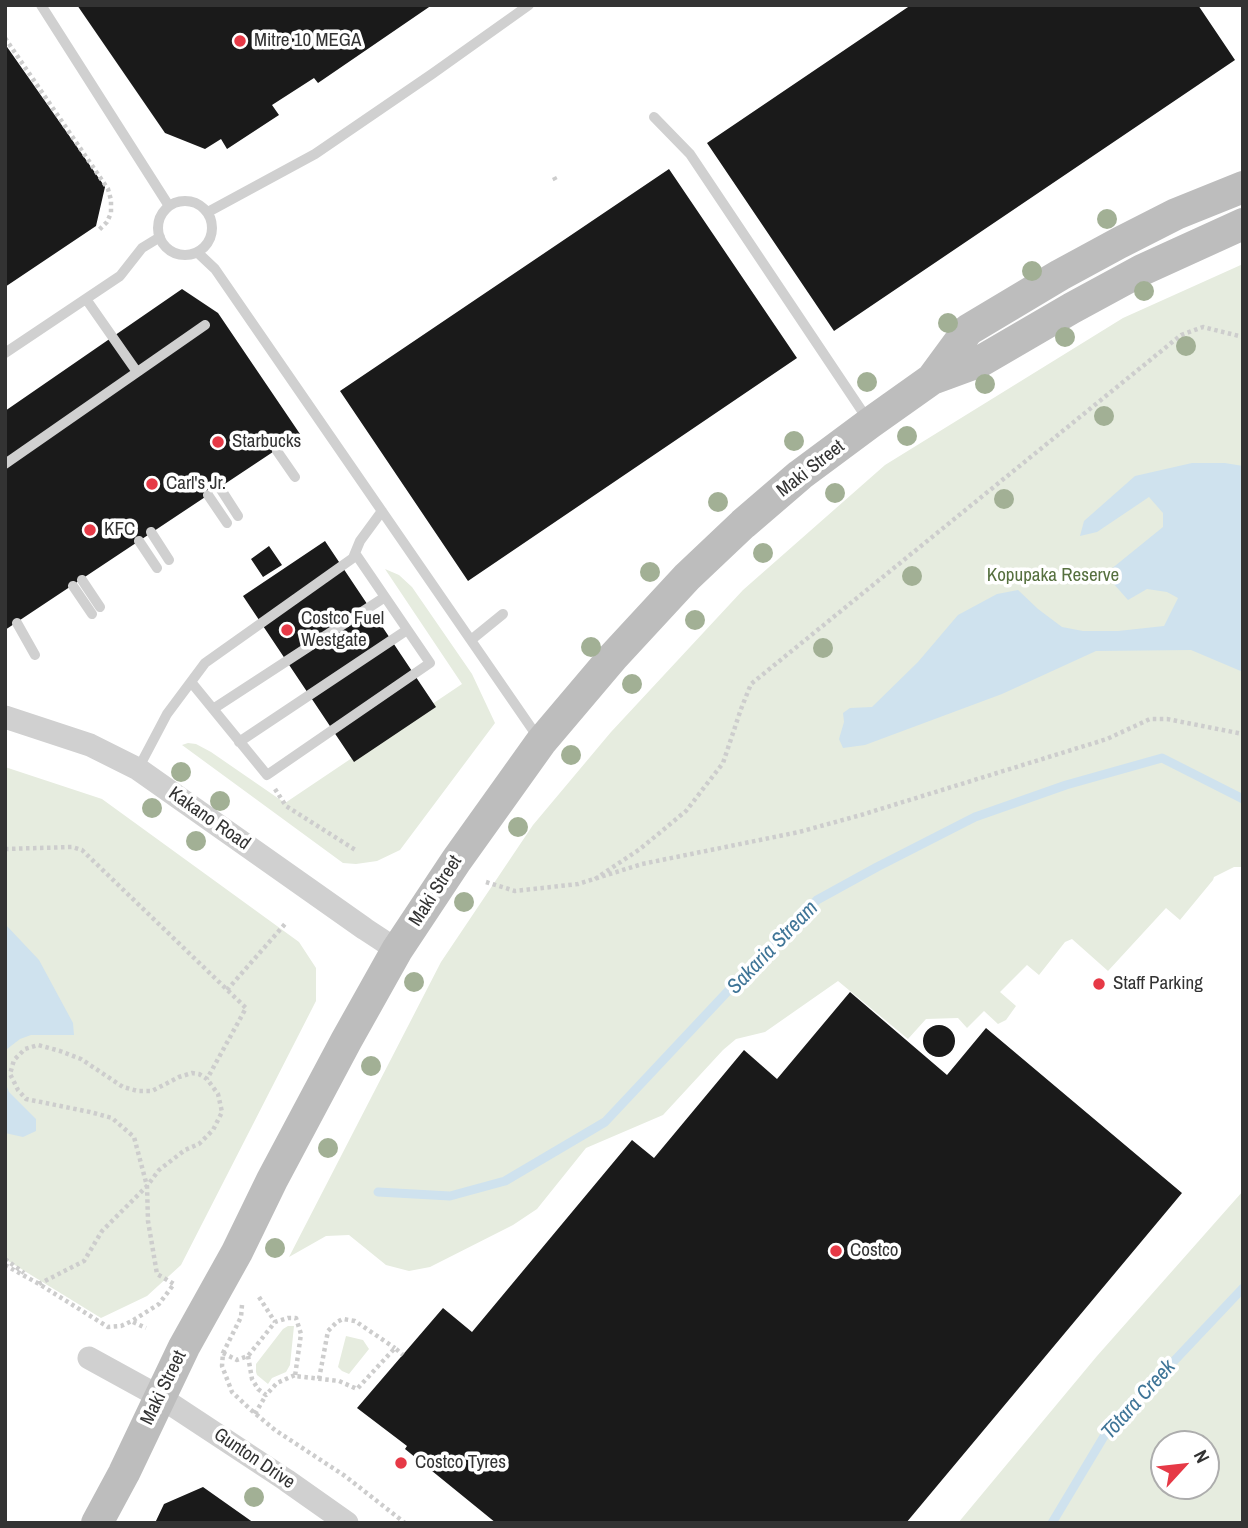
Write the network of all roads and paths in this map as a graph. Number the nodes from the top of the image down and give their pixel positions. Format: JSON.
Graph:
{"nodes":[{"id":1,"x":41,"y":5,"type":"edge"},
{"id":2,"x":529,"y":5,"type":"edge"},
{"id":3,"x":5,"y":38,"type":"edge"},
{"id":4,"x":654,"y":117,"type":"dead end"},
{"id":5,"x":554,"y":177,"type":"dead end"},
{"id":6,"x":557,"y":183,"type":"dead end"},
{"id":7,"x":1243,"y":187,"type":"edge"},
{"id":8,"x":169,"y":206,"type":"junction"},
{"id":9,"x":208,"y":212,"type":"junction"},
{"id":10,"x":1243,"y":224,"type":"edge"},
{"id":11,"x":99,"y":230,"type":"dead end"},
{"id":12,"x":160,"y":237,"type":"junction"},
{"id":13,"x":197,"y":252,"type":"junction"},
{"id":14,"x":86,"y":299,"type":"junction"},
{"id":15,"x":205,"y":324,"type":"dead end"},
{"id":16,"x":1243,"y":337,"type":"edge"},
{"id":17,"x":5,"y":353,"type":"edge"},
{"id":18,"x":137,"y":372,"type":"junction"},
{"id":19,"x":932,"y":379,"type":"junction"},
{"id":20,"x":870,"y":423,"type":"junction"},
{"id":21,"x":277,"y":451,"type":"dead end"},
{"id":22,"x":5,"y":464,"type":"edge"},
{"id":23,"x":295,"y":477,"type":"dead end"},
{"id":24,"x":220,"y":488,"type":"dead end"},
{"id":25,"x":208,"y":495,"type":"dead end"},
{"id":26,"x":382,"y":511,"type":"junction"},
{"id":27,"x":238,"y":516,"type":"dead end"},
{"id":28,"x":227,"y":523,"type":"dead end"},
{"id":29,"x":151,"y":532,"type":"dead end"},
{"id":30,"x":139,"y":541,"type":"dead end"},
{"id":31,"x":355,"y":553,"type":"junction"},
{"id":32,"x":169,"y":561,"type":"dead end"},
{"id":33,"x":157,"y":568,"type":"dead end"},
{"id":34,"x":78,"y":583,"type":"dead end"},
{"id":35,"x":385,"y":597,"type":"junction"},
{"id":36,"x":96,"y":610,"type":"dead end"},
{"id":37,"x":503,"y":614,"type":"dead end"},
{"id":38,"x":17,"y":623,"type":"dead end"},
{"id":39,"x":407,"y":630,"type":"junction"},
{"id":40,"x":471,"y":640,"type":"junction"},
{"id":41,"x":35,"y":654,"type":"dead end"},
{"id":42,"x":191,"y":682,"type":"junction"},
{"id":43,"x":213,"y":709,"type":"junction"},
{"id":44,"x":5,"y":717,"type":"edge"},
{"id":45,"x":1243,"y":734,"type":"edge"},
{"id":46,"x":239,"y":742,"type":"junction"},
{"id":47,"x":541,"y":742,"type":"junction"},
{"id":48,"x":138,"y":769,"type":"junction"},
{"id":49,"x":267,"y":775,"type":"junction"},
{"id":50,"x":5,"y":849,"type":"edge"},
{"id":51,"x":357,"y":851,"type":"dead end"},
{"id":52,"x":595,"y":879,"type":"junction"},
{"id":53,"x":486,"y":882,"type":"dead end"},
{"id":54,"x":285,"y":924,"type":"dead end"},
{"id":55,"x":397,"y":950,"type":"junction"},
{"id":56,"x":227,"y":990,"type":"junction"},
{"id":57,"x":207,"y":1079,"type":"junction"},
{"id":58,"x":147,"y":1186,"type":"junction"},
{"id":59,"x":5,"y":1259,"type":"edge"},
{"id":60,"x":5,"y":1265,"type":"edge"},
{"id":61,"x":39,"y":1284,"type":"junction"},
{"id":62,"x":259,"y":1297,"type":"dead end"},
{"id":63,"x":241,"y":1317,"type":"dead end"},
{"id":64,"x":132,"y":1321,"type":"junction"},
{"id":65,"x":275,"y":1322,"type":"junction"},
{"id":66,"x":146,"y":1328,"type":"dead end"},
{"id":67,"x":395,"y":1348,"type":"junction"},
{"id":68,"x":223,"y":1353,"type":"junction"},
{"id":69,"x":403,"y":1355,"type":"dead end"},
{"id":70,"x":248,"y":1356,"type":"junction"},
{"id":71,"x":89,"y":1358,"type":"dead end"},
{"id":72,"x":212,"y":1361,"type":"dead end"},
{"id":73,"x":222,"y":1366,"type":"junction"},
{"id":74,"x":295,"y":1375,"type":"junction"},
{"id":75,"x":318,"y":1379,"type":"junction"},
{"id":76,"x":266,"y":1395,"type":"junction"},
{"id":77,"x":160,"y":1397,"type":"junction"},
{"id":78,"x":255,"y":1414,"type":"junction"},
{"id":79,"x":97,"y":1523,"type":"edge"},
{"id":80,"x":347,"y":1523,"type":"edge"},
{"id":81,"x":405,"y":1523,"type":"edge"}],
"edges":[{"from":1,"to":8,"type":"lane"},
{"from":2,"to":9,"type":"lane"},
{"from":3,"to":11,"type":"path"},
{"from":4,"to":20,"type":"lane"},
{"from":5,"to":6,"type":"path"},
{"from":7,"to":19,"type":"street","name":"Maki Street"},
{"from":8,"to":9,"type":"lane"},
{"from":8,"to":12,"type":"lane"},
{"from":9,"to":13,"type":"lane"},
{"from":10,"to":19,"type":"street","name":"Maki Street"},
{"from":12,"to":13,"type":"lane"},
{"from":12,"to":14,"type":"lane"},
{"from":13,"to":26,"type":"lane"},
{"from":14,"to":17,"type":"lane"},
{"from":14,"to":18,"type":"lane"},
{"from":15,"to":18,"type":"lane"},
{"from":16,"to":52,"type":"path"},
{"from":18,"to":22,"type":"lane"},
{"from":19,"to":20,"type":"street","name":"Maki Street"},
{"from":20,"to":47,"type":"street","name":"Maki Street"},
{"from":21,"to":23,"type":"lane"},
{"from":24,"to":27,"type":"lane"},
{"from":25,"to":28,"type":"lane"},
{"from":26,"to":31,"type":"lane"},
{"from":26,"to":40,"type":"lane"},
{"from":29,"to":32,"type":"lane"},
{"from":30,"to":33,"type":"lane"},
{"from":31,"to":35,"type":"lane"},
{"from":31,"to":42,"type":"lane"},
{"from":34,"to":36,"type":"lane"},
{"from":35,"to":39,"type":"lane"},
{"from":35,"to":43,"type":"lane"},
{"from":37,"to":40,"type":"lane"},
{"from":38,"to":41,"type":"lane"},
{"from":39,"to":46,"type":"lane"},
{"from":39,"to":49,"type":"lane"},
{"from":40,"to":47,"type":"lane"},
{"from":42,"to":43,"type":"lane"},
{"from":42,"to":48,"type":"lane"},
{"from":43,"to":46,"type":"lane"},
{"from":44,"to":48,"type":"street","name":"Kakano Road"},
{"from":45,"to":52,"type":"path"},
{"from":46,"to":49,"type":"lane"},
{"from":47,"to":55,"type":"street","name":"Maki Street"},
{"from":48,"to":55,"type":"street","name":"Kakano Road"},
{"from":49,"to":51,"type":"path"},
{"from":50,"to":56,"type":"path"},
{"from":52,"to":53,"type":"path"},
{"from":54,"to":56,"type":"path"},
{"from":55,"to":77,"type":"street","name":"Maki Street"},
{"from":56,"to":57,"type":"path"},
{"from":57,"to":58,"type":"path"},
{"from":57,"to":58,"type":"path"},
{"from":58,"to":61,"type":"path"},
{"from":58,"to":64,"type":"path"},
{"from":59,"to":61,"type":"path"},
{"from":60,"to":61,"type":"path"},
{"from":61,"to":64,"type":"path"},
{"from":62,"to":65,"type":"path"},
{"from":63,"to":68,"type":"path"},
{"from":64,"to":66,"type":"path"},
{"from":65,"to":70,"type":"path"},
{"from":65,"to":74,"type":"path"},
{"from":67,"to":69,"type":"path"},
{"from":67,"to":75,"type":"path"},
{"from":67,"to":75,"type":"path"},
{"from":68,"to":70,"type":"path"},
{"from":68,"to":73,"type":"path"},
{"from":70,"to":76,"type":"path"},
{"from":71,"to":77,"type":"street","name":"Gunton Drive"},
{"from":72,"to":73,"type":"path"},
{"from":73,"to":78,"type":"path"},
{"from":74,"to":75,"type":"path"},
{"from":74,"to":76,"type":"path"},
{"from":76,"to":78,"type":"path"},
{"from":77,"to":79,"type":"street","name":"Maki Street"},
{"from":77,"to":80,"type":"street","name":"Gunton Drive"},
{"from":78,"to":81,"type":"path"}]}
